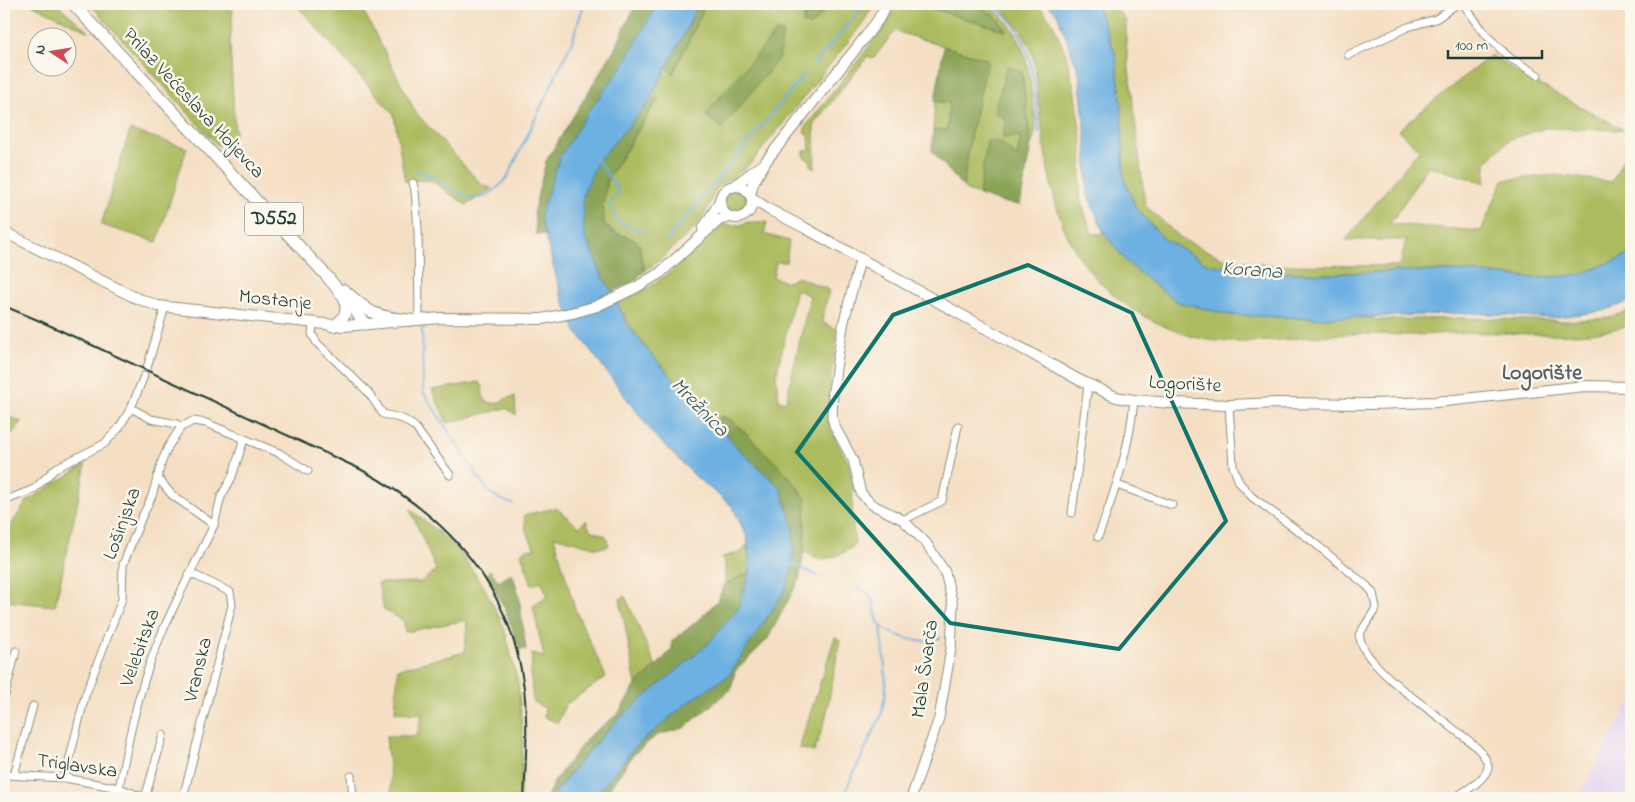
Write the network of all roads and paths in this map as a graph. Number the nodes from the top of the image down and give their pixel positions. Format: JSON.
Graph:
{"nodes":[{"id":1,"x":73,"y":4,"type":"edge"},
{"id":2,"x":887,"y":4,"type":"edge"},
{"id":3,"x":1457,"y":4,"type":"edge"},
{"id":4,"x":1463,"y":4,"type":"edge"},
{"id":5,"x":1348,"y":55,"type":"dead end"},
{"id":6,"x":1538,"y":76,"type":"dead end"},
{"id":7,"x":766,"y":162,"type":"junction"},
{"id":8,"x":413,"y":183,"type":"dead end"},
{"id":9,"x":733,"y":187,"type":"junction"},
{"id":10,"x":751,"y":196,"type":"junction"},
{"id":11,"x":721,"y":198,"type":"junction"},
{"id":12,"x":744,"y":216,"type":"junction"},
{"id":13,"x":730,"y":217,"type":"junction"},
{"id":14,"x":782,"y":217,"type":"junction"},
{"id":15,"x":4,"y":232,"type":"edge"},
{"id":16,"x":695,"y":240,"type":"junction"},
{"id":17,"x":860,"y":260,"type":"junction"},
{"id":18,"x":325,"y":274,"type":"junction"},
{"id":19,"x":345,"y":300,"type":"junction"},
{"id":20,"x":165,"y":307,"type":"junction"},
{"id":21,"x":366,"y":310,"type":"junction"},
{"id":22,"x":415,"y":320,"type":"junction"},
{"id":23,"x":313,"y":324,"type":"junction"},
{"id":24,"x":366,"y":324,"type":"junction"},
{"id":25,"x":333,"y":326,"type":"junction"},
{"id":26,"x":147,"y":368,"type":"dead end"},
{"id":27,"x":144,"y":376,"type":"dead end"},
{"id":28,"x":1088,"y":385,"type":"junction"},
{"id":29,"x":1631,"y":387,"type":"edge"},
{"id":30,"x":1134,"y":400,"type":"junction"},
{"id":31,"x":1229,"y":405,"type":"junction"},
{"id":32,"x":131,"y":408,"type":"junction"},
{"id":33,"x":958,"y":426,"type":"dead end"},
{"id":34,"x":181,"y":427,"type":"junction"},
{"id":35,"x":244,"y":439,"type":"junction"},
{"id":36,"x":308,"y":471,"type":"dead end"},
{"id":37,"x":450,"y":476,"type":"dead end"},
{"id":38,"x":157,"y":477,"type":"junction"},
{"id":39,"x":1117,"y":485,"type":"junction"},
{"id":40,"x":4,"y":501,"type":"edge"},
{"id":41,"x":1172,"y":506,"type":"dead end"},
{"id":42,"x":1072,"y":513,"type":"dead end"},
{"id":43,"x":903,"y":520,"type":"junction"},
{"id":44,"x":214,"y":526,"type":"junction"},
{"id":45,"x":1098,"y":537,"type":"dead end"},
{"id":46,"x":190,"y":573,"type":"junction"},
{"id":47,"x":16,"y":651,"type":"dead end"},
{"id":48,"x":4,"y":699,"type":"edge"},
{"id":49,"x":33,"y":706,"type":"dead end"},
{"id":50,"x":163,"y":735,"type":"dead end"},
{"id":51,"x":4,"y":775,"type":"edge"},
{"id":52,"x":14,"y":776,"type":"junction"},
{"id":53,"x":351,"y":776,"type":"dead end"},
{"id":54,"x":65,"y":778,"type":"junction"},
{"id":55,"x":118,"y":788,"type":"junction"},
{"id":56,"x":145,"y":798,"type":"edge"},
{"id":57,"x":183,"y":798,"type":"edge"},
{"id":58,"x":353,"y":798,"type":"edge"},
{"id":59,"x":911,"y":798,"type":"edge"},
{"id":60,"x":1454,"y":798,"type":"edge"}],
"edges":[{"from":1,"to":18,"type":"highway","name":"Prilaz Većeslava Holjevca","number":"D552"},
{"from":2,"to":7,"type":"main road"},
{"from":3,"to":5,"type":"street"},
{"from":4,"to":6,"type":"street"},
{"from":7,"to":9,"type":"main road"},
{"from":7,"to":10,"type":"main road"},
{"from":8,"to":22,"type":"street"},
{"from":9,"to":10,"type":"main road"},
{"from":9,"to":11,"type":"main road"},
{"from":10,"to":12,"type":"main road"},
{"from":10,"to":14,"type":"main road","name":"Logorište"},
{"from":11,"to":13,"type":"main road"},
{"from":11,"to":16,"type":"main road"},
{"from":12,"to":13,"type":"main road"},
{"from":12,"to":14,"type":"main road","name":"Logorište"},
{"from":13,"to":16,"type":"main road"},
{"from":14,"to":17,"type":"main road","name":"Logorište"},
{"from":15,"to":20,"type":"main road","name":"Mostanje"},
{"from":16,"to":22,"type":"main road","name":"Mostanje"},
{"from":17,"to":28,"type":"main road","name":"Logorište"},
{"from":17,"to":43,"type":"street","name":"Mala Švarča"},
{"from":18,"to":19,"type":"highway","name":"Prilaz Većeslava Holjevca","number":"D552"},
{"from":18,"to":21,"type":"highway","name":"Prilaz Većeslava Holjevca","number":"D552"},
{"from":19,"to":24,"type":"highway","name":"Prilaz Većeslava Holjevca","number":"D552"},
{"from":19,"to":25,"type":"highway"},
{"from":20,"to":23,"type":"main road","name":"Mostanje"},
{"from":20,"to":26,"type":"street"},
{"from":21,"to":22,"type":"highway","name":"Prilaz Većeslava Holjevca","number":"D552"},
{"from":21,"to":24,"type":"highway"},
{"from":22,"to":24,"type":"main road","name":"Mostanje"},
{"from":23,"to":25,"type":"main road","name":"Mostanje"},
{"from":23,"to":37,"type":"street"},
{"from":24,"to":25,"type":"main road","name":"Mostanje"},
{"from":27,"to":32,"type":"street"},
{"from":28,"to":30,"type":"main road","name":"Logorište"},
{"from":28,"to":42,"type":"street"},
{"from":29,"to":31,"type":"main road","name":"Logorište"},
{"from":30,"to":31,"type":"main road","name":"Logorište"},
{"from":30,"to":39,"type":"street"},
{"from":31,"to":60,"type":"street"},
{"from":32,"to":34,"type":"street"},
{"from":32,"to":40,"type":"street"},
{"from":33,"to":43,"type":"street"},
{"from":34,"to":35,"type":"street"},
{"from":34,"to":38,"type":"street","name":"Lošinjska"},
{"from":35,"to":36,"type":"street"},
{"from":35,"to":44,"type":"street","name":"Velebitska"},
{"from":38,"to":44,"type":"street"},
{"from":38,"to":54,"type":"street","name":"Lošinjska"},
{"from":39,"to":41,"type":"street"},
{"from":39,"to":45,"type":"street"},
{"from":43,"to":59,"type":"street","name":"Mala Švarča"},
{"from":44,"to":46,"type":"street","name":"Velebitska"},
{"from":46,"to":55,"type":"street","name":"Velebitska"},
{"from":46,"to":57,"type":"street","name":"Vranska"},
{"from":47,"to":48,"type":"street"},
{"from":49,"to":52,"type":"street"},
{"from":50,"to":56,"type":"street"},
{"from":51,"to":52,"type":"street","name":"Triglavska"},
{"from":52,"to":54,"type":"street","name":"Triglavska"},
{"from":53,"to":58,"type":"street"},
{"from":54,"to":55,"type":"street","name":"Triglavska"},
{"from":55,"to":56,"type":"street","name":"Triglavska"}]}
